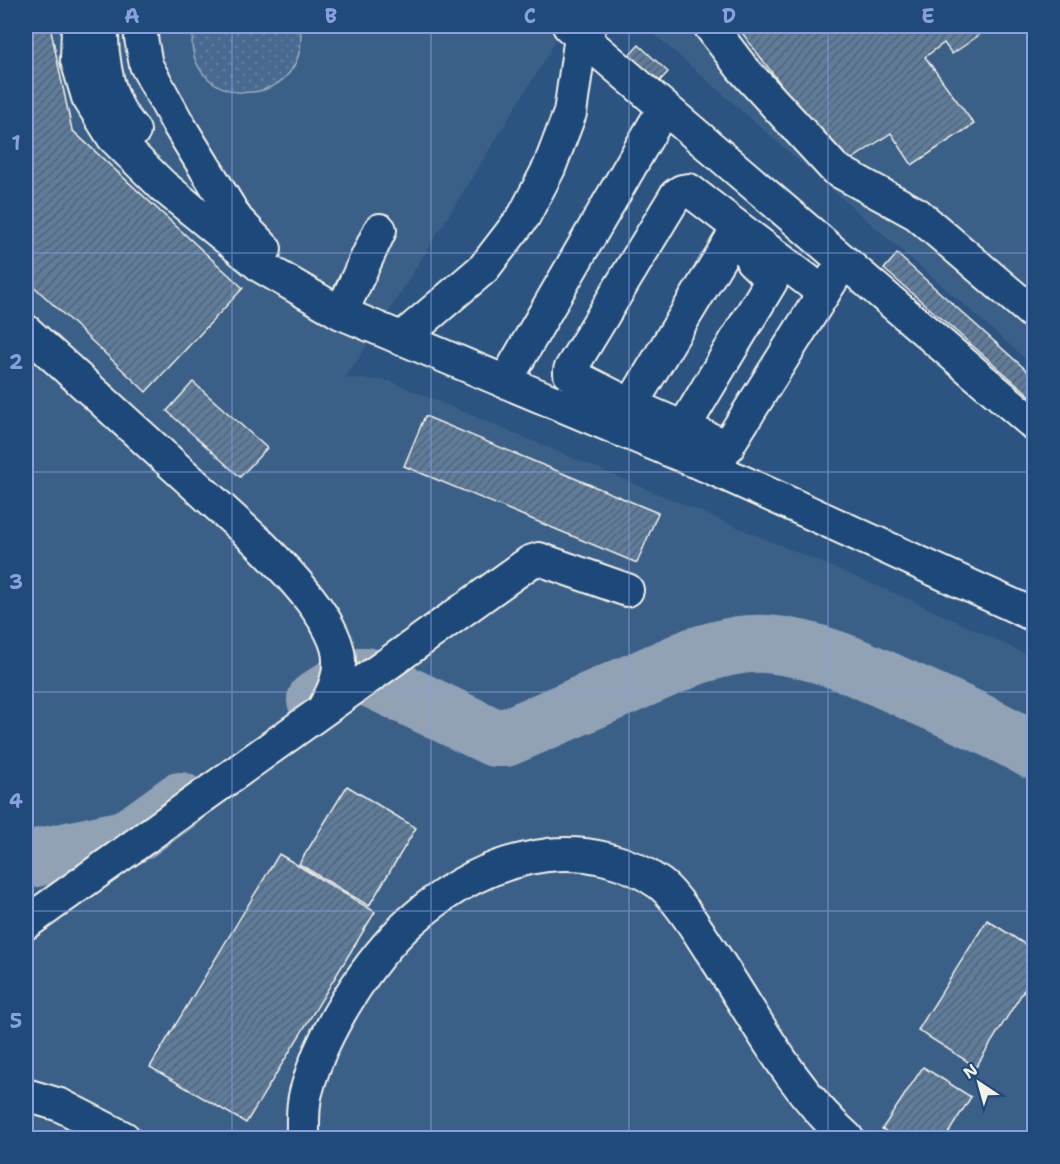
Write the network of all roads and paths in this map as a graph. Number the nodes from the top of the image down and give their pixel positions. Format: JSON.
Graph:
{"nodes":[{"id":1,"x":78,"y":26,"type":"edge"},
{"id":2,"x":102,"y":26,"type":"edge"},
{"id":3,"x":142,"y":26,"type":"edge"},
{"id":4,"x":710,"y":26,"type":"edge"},
{"id":5,"x":580,"y":29,"type":"edge"},
{"id":6,"x":664,"y":108,"type":"junction"},
{"id":7,"x":380,"y":230,"type":"dead end"},
{"id":8,"x":749,"y":236,"type":"junction"},
{"id":9,"x":843,"y":262,"type":"junction"},
{"id":10,"x":262,"y":267,"type":"junction"},
{"id":11,"x":824,"y":293,"type":"junction"},
{"id":12,"x":313,"y":298,"type":"junction"},
{"id":13,"x":341,"y":313,"type":"junction"},
{"id":14,"x":1035,"y":314,"type":"edge"},
{"id":15,"x":26,"y":331,"type":"edge"},
{"id":16,"x":401,"y":339,"type":"junction"},
{"id":17,"x":505,"y":382,"type":"junction"},
{"id":18,"x":631,"y":405,"type":"junction"},
{"id":19,"x":1035,"y":424,"type":"edge"},
{"id":20,"x":684,"y":427,"type":"junction"},
{"id":21,"x":721,"y":458,"type":"junction"},
{"id":22,"x":627,"y":590,"type":"dead end"},
{"id":23,"x":1035,"y":615,"type":"edge"},
{"id":24,"x":331,"y":631,"type":"junction"},
{"id":25,"x":405,"y":652,"type":"junction"},
{"id":26,"x":322,"y":711,"type":"junction"},
{"id":27,"x":26,"y":923,"type":"edge"},
{"id":28,"x":26,"y":1095,"type":"edge"},
{"id":29,"x":124,"y":1138,"type":"edge"},
{"id":30,"x":303,"y":1138,"type":"edge"},
{"id":31,"x":847,"y":1138,"type":"edge"}],
"edges":[{"from":1,"to":10,"type":"lane"},
{"from":2,"to":10,"type":"lane"},
{"from":3,"to":12,"type":"lane"},
{"from":4,"to":14,"type":"lane"},
{"from":5,"to":6,"type":"lane"},
{"from":5,"to":16,"type":"lane"},
{"from":6,"to":9,"type":"lane"},
{"from":6,"to":17,"type":"lane"},
{"from":7,"to":13,"type":"lane"},
{"from":8,"to":11,"type":"lane"},
{"from":8,"to":18,"type":"lane"},
{"from":8,"to":18,"type":"lane"},
{"from":8,"to":20,"type":"lane"},
{"from":9,"to":11,"type":"lane"},
{"from":9,"to":19,"type":"lane"},
{"from":10,"to":12,"type":"lane"},
{"from":11,"to":21,"type":"lane"},
{"from":12,"to":13,"type":"lane"},
{"from":13,"to":16,"type":"lane"},
{"from":15,"to":24,"type":"lane"},
{"from":16,"to":17,"type":"lane"},
{"from":17,"to":21,"type":"lane"},
{"from":18,"to":20,"type":"lane"},
{"from":20,"to":21,"type":"lane"},
{"from":21,"to":23,"type":"lane"},
{"from":22,"to":25,"type":"lane"},
{"from":24,"to":25,"type":"lane"},
{"from":24,"to":26,"type":"lane"},
{"from":25,"to":26,"type":"lane"},
{"from":26,"to":27,"type":"lane"},
{"from":28,"to":29,"type":"lane"},
{"from":30,"to":31,"type":"lane"}]}
